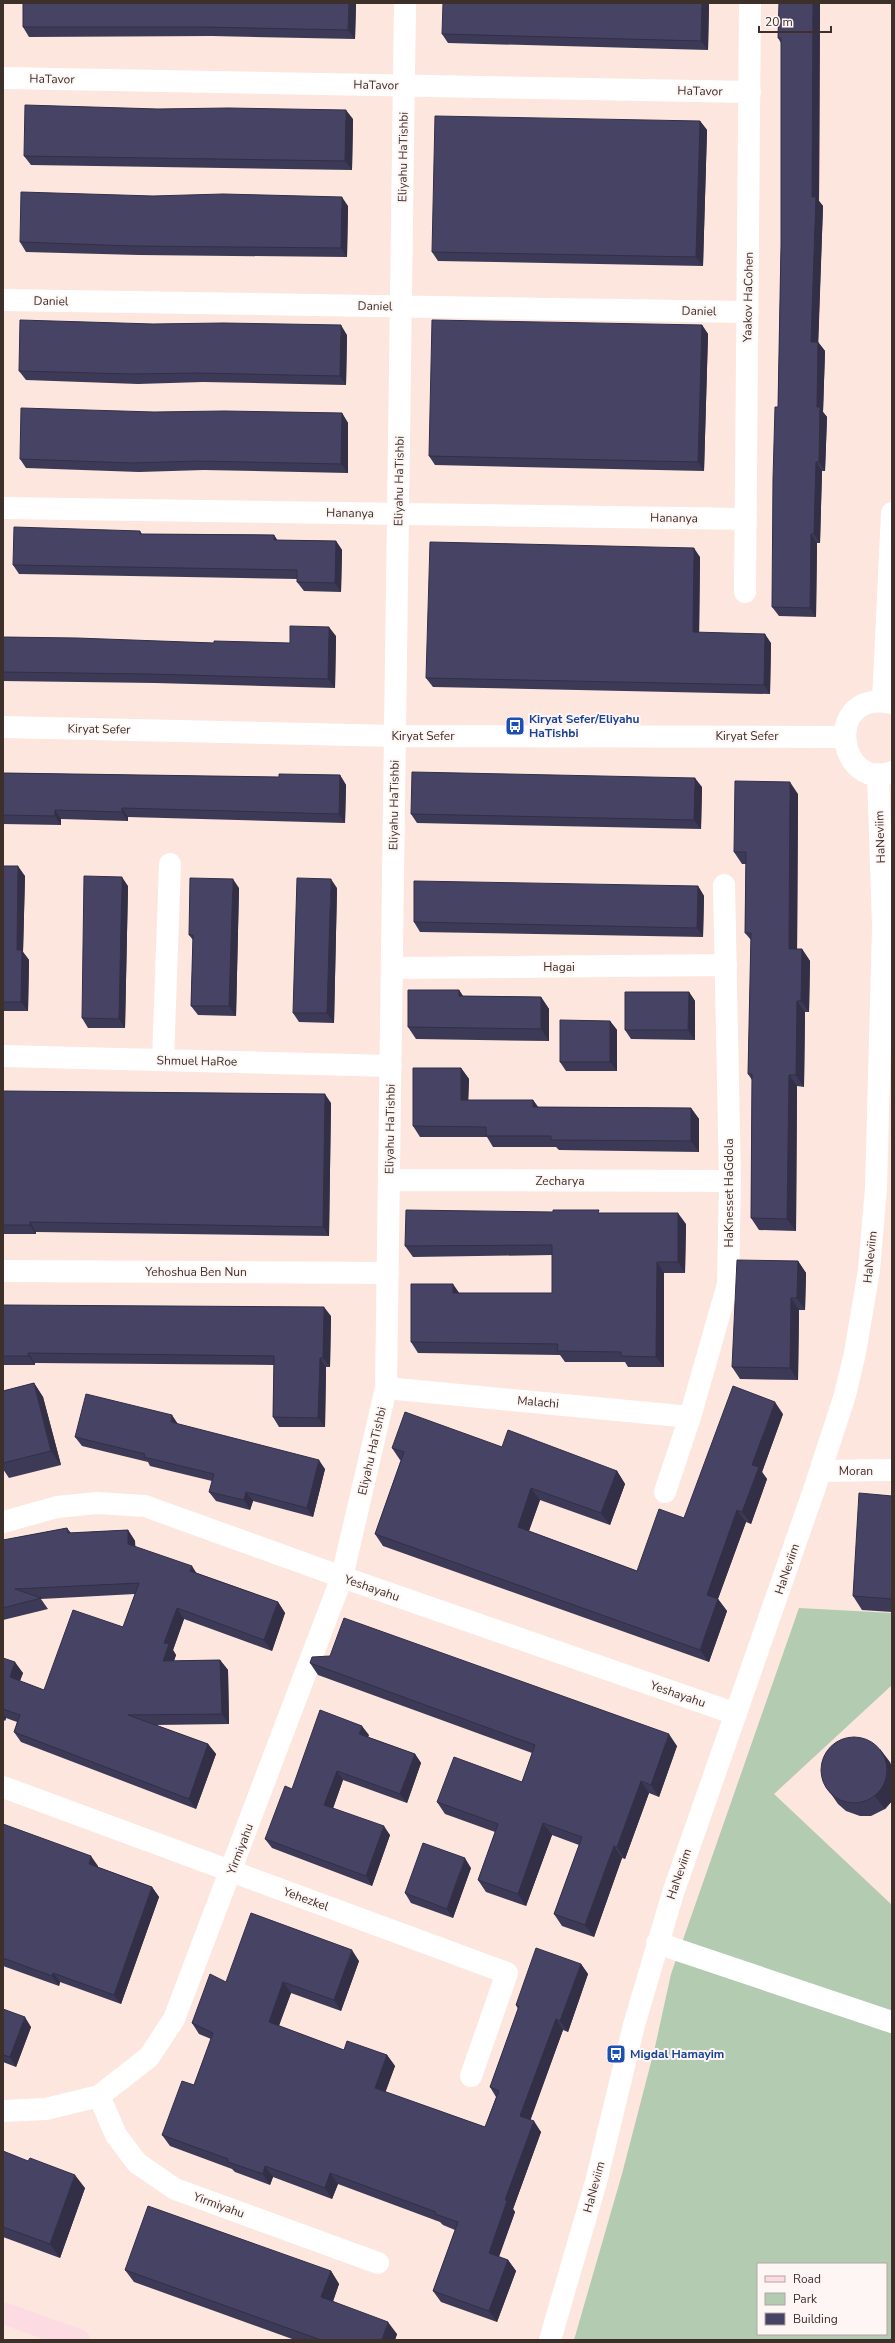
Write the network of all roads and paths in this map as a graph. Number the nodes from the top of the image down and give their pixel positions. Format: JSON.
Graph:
{"nodes":[{"id":1,"x":405,"y":3,"type":"edge"},
{"id":2,"x":750,"y":3,"type":"edge"},
{"id":3,"x":3,"y":78,"type":"edge"},
{"id":4,"x":404,"y":85,"type":"junction"},
{"id":5,"x":750,"y":92,"type":"junction"},
{"id":6,"x":3,"y":300,"type":"edge"},
{"id":7,"x":401,"y":306,"type":"junction"},
{"id":8,"x":748,"y":312,"type":"junction"},
{"id":9,"x":3,"y":508,"type":"edge"},
{"id":10,"x":892,"y":513,"type":"edge"},
{"id":11,"x":398,"y":514,"type":"junction"},
{"id":12,"x":746,"y":519,"type":"junction"},
{"id":13,"x":745,"y":592,"type":"dead end"},
{"id":14,"x":887,"y":702,"type":"edge"},
{"id":15,"x":3,"y":727,"type":"edge"},
{"id":16,"x":395,"y":736,"type":"junction"},
{"id":17,"x":844,"y":737,"type":"junction"},
{"id":18,"x":885,"y":773,"type":"edge"},
{"id":19,"x":170,"y":864,"type":"dead end"},
{"id":20,"x":724,"y":885,"type":"dead end"},
{"id":21,"x":726,"y":965,"type":"junction"},
{"id":22,"x":392,"y":968,"type":"junction"},
{"id":23,"x":3,"y":1056,"type":"edge"},
{"id":24,"x":163,"y":1060,"type":"junction"},
{"id":25,"x":391,"y":1066,"type":"junction"},
{"id":26,"x":885,"y":1126,"type":"edge"},
{"id":27,"x":389,"y":1180,"type":"junction"},
{"id":28,"x":730,"y":1181,"type":"junction"},
{"id":29,"x":3,"y":1271,"type":"edge"},
{"id":30,"x":388,"y":1273,"type":"junction"},
{"id":31,"x":386,"y":1388,"type":"junction"},
{"id":32,"x":690,"y":1417,"type":"junction"},
{"id":33,"x":892,"y":1470,"type":"edge"},
{"id":34,"x":821,"y":1471,"type":"junction"},
{"id":35,"x":665,"y":1492,"type":"dead end"},
{"id":36,"x":3,"y":1522,"type":"edge"},
{"id":37,"x":342,"y":1577,"type":"junction"},
{"id":38,"x":736,"y":1714,"type":"junction"},
{"id":39,"x":3,"y":1787,"type":"edge"},
{"id":40,"x":231,"y":1872,"type":"junction"},
{"id":41,"x":657,"y":1943,"type":"junction"},
{"id":42,"x":892,"y":2022,"type":"edge"},
{"id":43,"x":471,"y":2076,"type":"dead end"},
{"id":44,"x":99,"y":2096,"type":"junction"},
{"id":45,"x":3,"y":2111,"type":"edge"},
{"id":46,"x":378,"y":2263,"type":"dead end"},
{"id":47,"x":3,"y":2313,"type":"edge"},
{"id":48,"x":79,"y":2340,"type":"edge"},
{"id":49,"x":550,"y":2340,"type":"edge"}],
"edges":[{"from":1,"to":4,"type":"street","name":"Eliyahu HaTishbi"},
{"from":2,"to":5,"type":"street","name":"Yaakov HaCohen"},
{"from":3,"to":4,"type":"street","name":"HaTavor"},
{"from":4,"to":5,"type":"street","name":"HaTavor"},
{"from":4,"to":7,"type":"street","name":"Eliyahu HaTishbi"},
{"from":5,"to":8,"type":"street","name":"Yaakov HaCohen"},
{"from":6,"to":7,"type":"street","name":"Daniel"},
{"from":7,"to":8,"type":"street","name":"Daniel"},
{"from":7,"to":11,"type":"street","name":"Eliyahu HaTishbi"},
{"from":8,"to":12,"type":"street","name":"Yaakov HaCohen"},
{"from":9,"to":11,"type":"street","name":"Hananya"},
{"from":10,"to":14,"type":"street"},
{"from":11,"to":12,"type":"street","name":"Hananya"},
{"from":11,"to":16,"type":"street","name":"Eliyahu HaTishbi"},
{"from":12,"to":13,"type":"street","name":"Yaakov HaCohen"},
{"from":14,"to":17,"type":"street"},
{"from":15,"to":16,"type":"street","name":"Kiryat Sefer"},
{"from":16,"to":17,"type":"street","name":"Kiryat Sefer"},
{"from":16,"to":22,"type":"street","name":"Eliyahu HaTishbi"},
{"from":17,"to":18,"type":"street"},
{"from":18,"to":26,"type":"street","name":"HaNeviim"},
{"from":19,"to":24,"type":"street"},
{"from":20,"to":21,"type":"street","name":"HaKnesset HaGdola"},
{"from":21,"to":22,"type":"street","name":"Hagai"},
{"from":21,"to":28,"type":"street","name":"HaKnesset HaGdola"},
{"from":22,"to":25,"type":"street","name":"Eliyahu HaTishbi"},
{"from":23,"to":24,"type":"street","name":"Shmuel HaRoe"},
{"from":24,"to":25,"type":"street","name":"Shmuel HaRoe"},
{"from":25,"to":27,"type":"street","name":"Eliyahu HaTishbi"},
{"from":26,"to":34,"type":"street","name":"HaNeviim"},
{"from":27,"to":28,"type":"street","name":"Zecharya"},
{"from":27,"to":30,"type":"street","name":"Eliyahu HaTishbi"},
{"from":28,"to":32,"type":"street","name":"HaKnesset HaGdola"},
{"from":29,"to":30,"type":"street","name":"Yehoshua Ben Nun"},
{"from":30,"to":31,"type":"street","name":"Eliyahu HaTishbi"},
{"from":31,"to":32,"type":"street","name":"Malachi"},
{"from":31,"to":37,"type":"street","name":"Eliyahu HaTishbi"},
{"from":32,"to":35,"type":"street","name":"HaKnesset HaGdola"},
{"from":33,"to":34,"type":"street","name":"Moran"},
{"from":34,"to":38,"type":"street","name":"HaNeviim"},
{"from":36,"to":37,"type":"street","name":"Yeshayahu"},
{"from":37,"to":38,"type":"street","name":"Yeshayahu"},
{"from":37,"to":40,"type":"street","name":"Yirmiyahu"},
{"from":38,"to":41,"type":"street","name":"HaNeviim"},
{"from":39,"to":40,"type":"street","name":"Yehezkel"},
{"from":40,"to":43,"type":"street","name":"Yehezkel"},
{"from":40,"to":44,"type":"street","name":"Yirmiyahu"},
{"from":41,"to":42,"type":"street"},
{"from":41,"to":49,"type":"street","name":"HaNeviim"},
{"from":44,"to":45,"type":"street","name":"Yirmiyahu"},
{"from":44,"to":46,"type":"street","name":"Yirmiyahu"},
{"from":47,"to":48,"type":"main road"}]}
